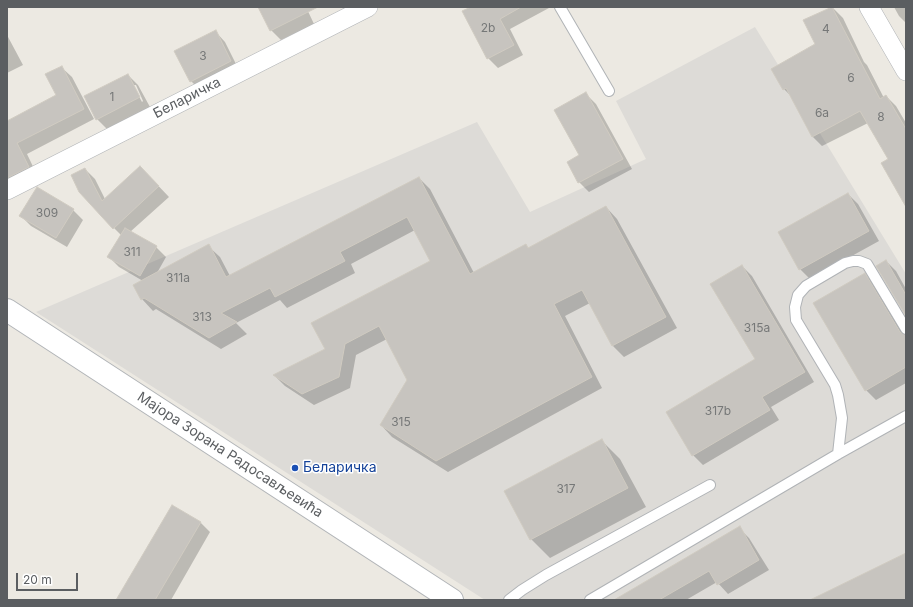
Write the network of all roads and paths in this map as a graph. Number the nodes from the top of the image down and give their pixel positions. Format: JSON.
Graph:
{"nodes":[{"id":1,"x":368,"y":7,"type":"edge"},
{"id":2,"x":560,"y":7,"type":"edge"},
{"id":3,"x":869,"y":7,"type":"edge"},
{"id":4,"x":906,"y":71,"type":"edge"},
{"id":5,"x":609,"y":91,"type":"dead end"},
{"id":6,"x":7,"y":190,"type":"edge"},
{"id":7,"x":7,"y":310,"type":"edge"},
{"id":8,"x":906,"y":329,"type":"edge"},
{"id":9,"x":906,"y":416,"type":"edge"},
{"id":10,"x":838,"y":454,"type":"junction"},
{"id":11,"x":710,"y":485,"type":"dead end"},
{"id":12,"x":452,"y":600,"type":"edge"},
{"id":13,"x":509,"y":600,"type":"edge"},
{"id":14,"x":590,"y":600,"type":"edge"}],
"edges":[{"from":1,"to":6,"type":"street","name":"Беларичка"},
{"from":2,"to":5,"type":"lane"},
{"from":3,"to":4,"type":"street"},
{"from":7,"to":12,"type":"main road","name":"Мајора Зорана Радосављевића"},
{"from":8,"to":10,"type":"lane"},
{"from":9,"to":10,"type":"lane"},
{"from":10,"to":14,"type":"lane"},
{"from":11,"to":13,"type":"lane"}]}
